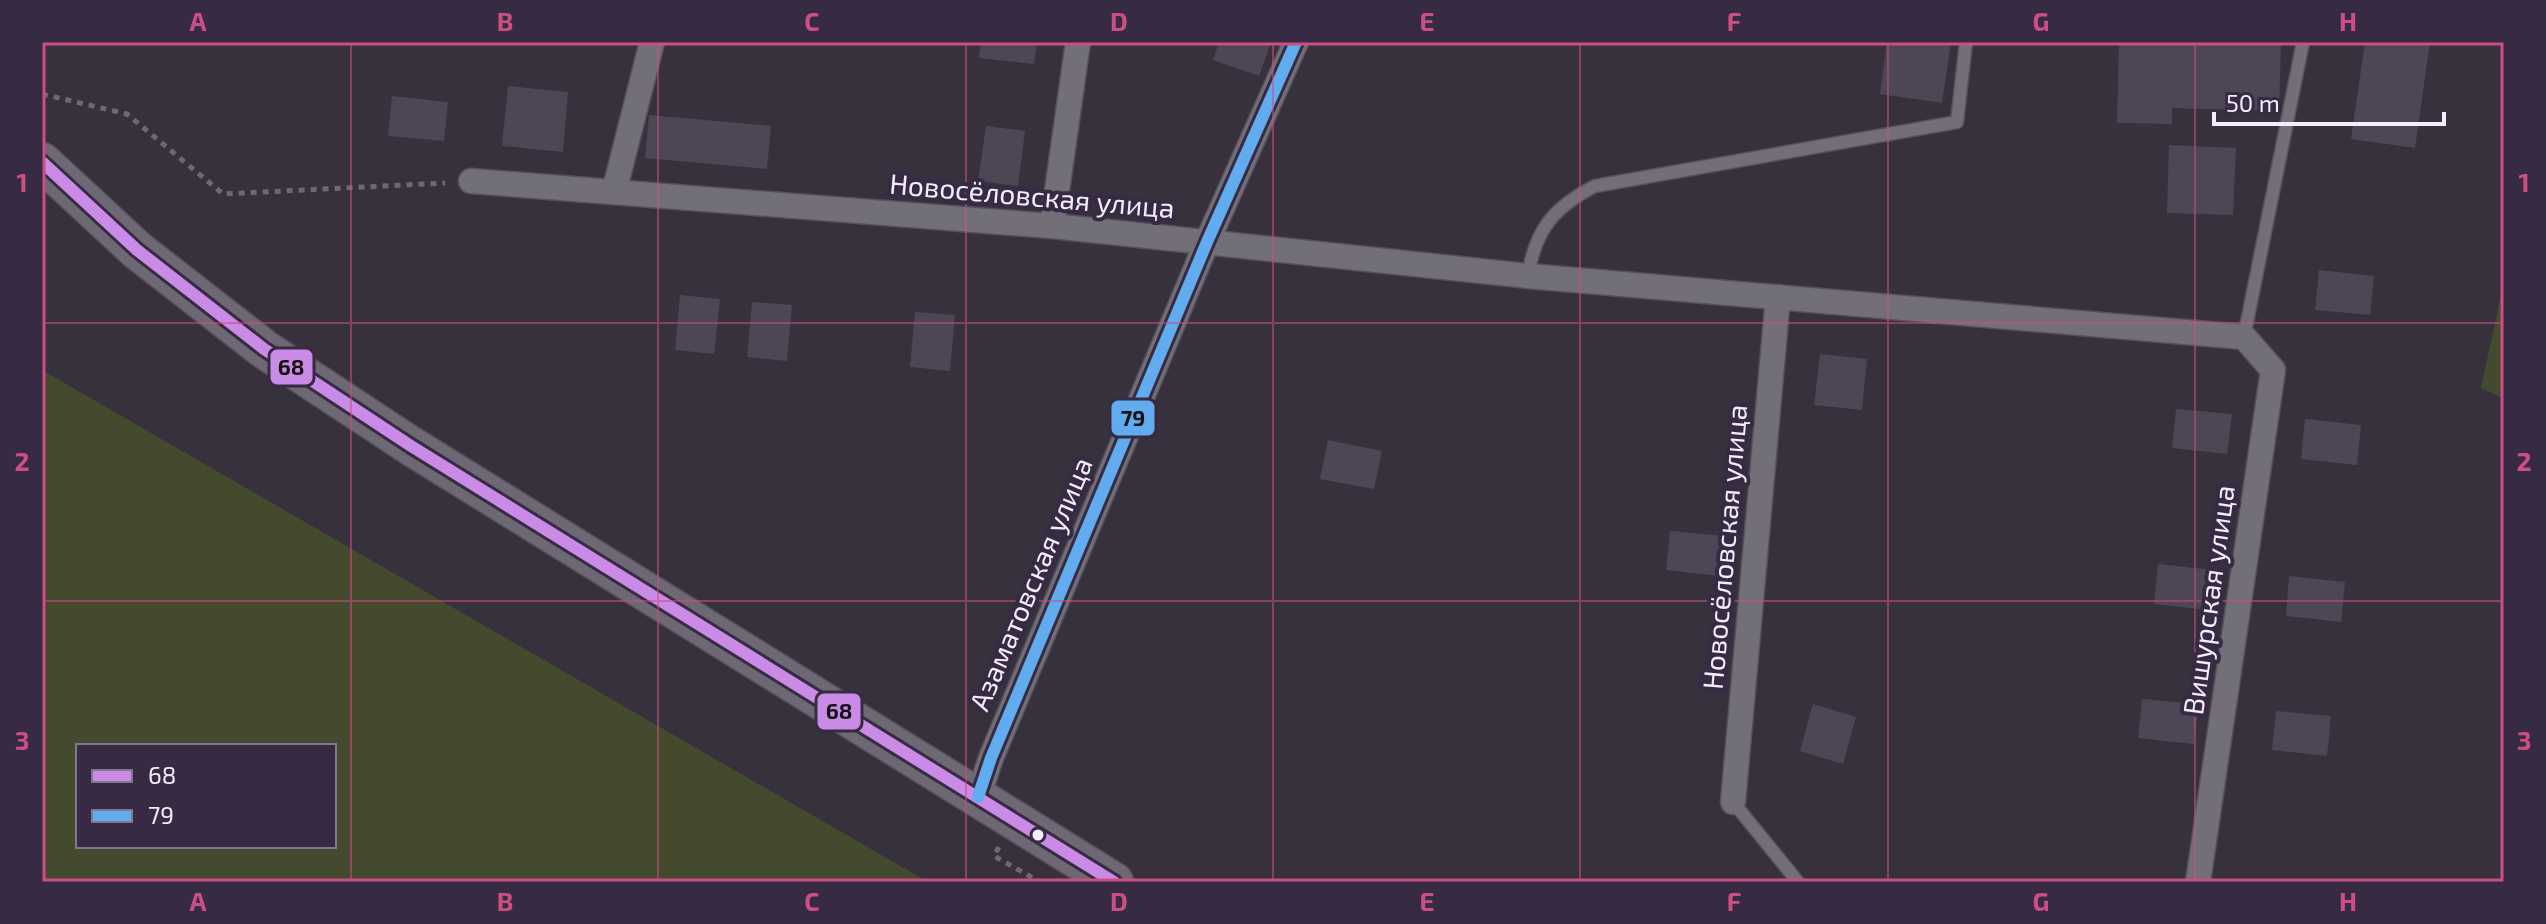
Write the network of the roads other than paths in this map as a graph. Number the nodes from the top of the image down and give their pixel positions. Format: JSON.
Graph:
{"nodes":[{"id":1,"x":652,"y":42,"type":"edge"},
{"id":2,"x":1078,"y":42,"type":"edge"},
{"id":3,"x":1296,"y":42,"type":"edge"},
{"id":4,"x":1966,"y":42,"type":"edge"},
{"id":5,"x":2303,"y":42,"type":"edge"},
{"id":6,"x":42,"y":162,"type":"edge"},
{"id":7,"x":471,"y":181,"type":"road end"},
{"id":8,"x":614,"y":192,"type":"junction"},
{"id":9,"x":1052,"y":226,"type":"junction"},
{"id":10,"x":1207,"y":242,"type":"junction"},
{"id":11,"x":1528,"y":276,"type":"junction"},
{"id":12,"x":1778,"y":297,"type":"junction"},
{"id":13,"x":2244,"y":337,"type":"junction"},
{"id":14,"x":978,"y":797,"type":"junction"},
{"id":15,"x":1733,"y":802,"type":"joint"},
{"id":16,"x":1114,"y":882,"type":"edge"},
{"id":17,"x":1798,"y":882,"type":"edge"},
{"id":18,"x":2198,"y":882,"type":"edge"}],
"edges":[{"from":1,"to":8,"type":"street"},
{"from":2,"to":9,"type":"street"},
{"from":3,"to":10,"type":"street","name":"Азаматовская улица"},
{"from":4,"to":11,"type":"lane"},
{"from":5,"to":13,"type":"lane"},
{"from":6,"to":14,"type":"main road"},
{"from":7,"to":8,"type":"street","name":"Новосёловская улица"},
{"from":8,"to":9,"type":"street","name":"Новосёловская улица"},
{"from":9,"to":10,"type":"street","name":"Новосёловская улица"},
{"from":10,"to":11,"type":"street","name":"Новосёловская улица"},
{"from":10,"to":14,"type":"street","name":"Азаматовская улица"},
{"from":11,"to":12,"type":"street","name":"Новосёловская улица"},
{"from":12,"to":13,"type":"street","name":"Новосёловская улица"},
{"from":12,"to":15,"type":"street","name":"Новосёловская улица"},
{"from":13,"to":18,"type":"street","name":"Вишурская улица"},
{"from":14,"to":16,"type":"main road"},
{"from":15,"to":17,"type":"lane"}]}
